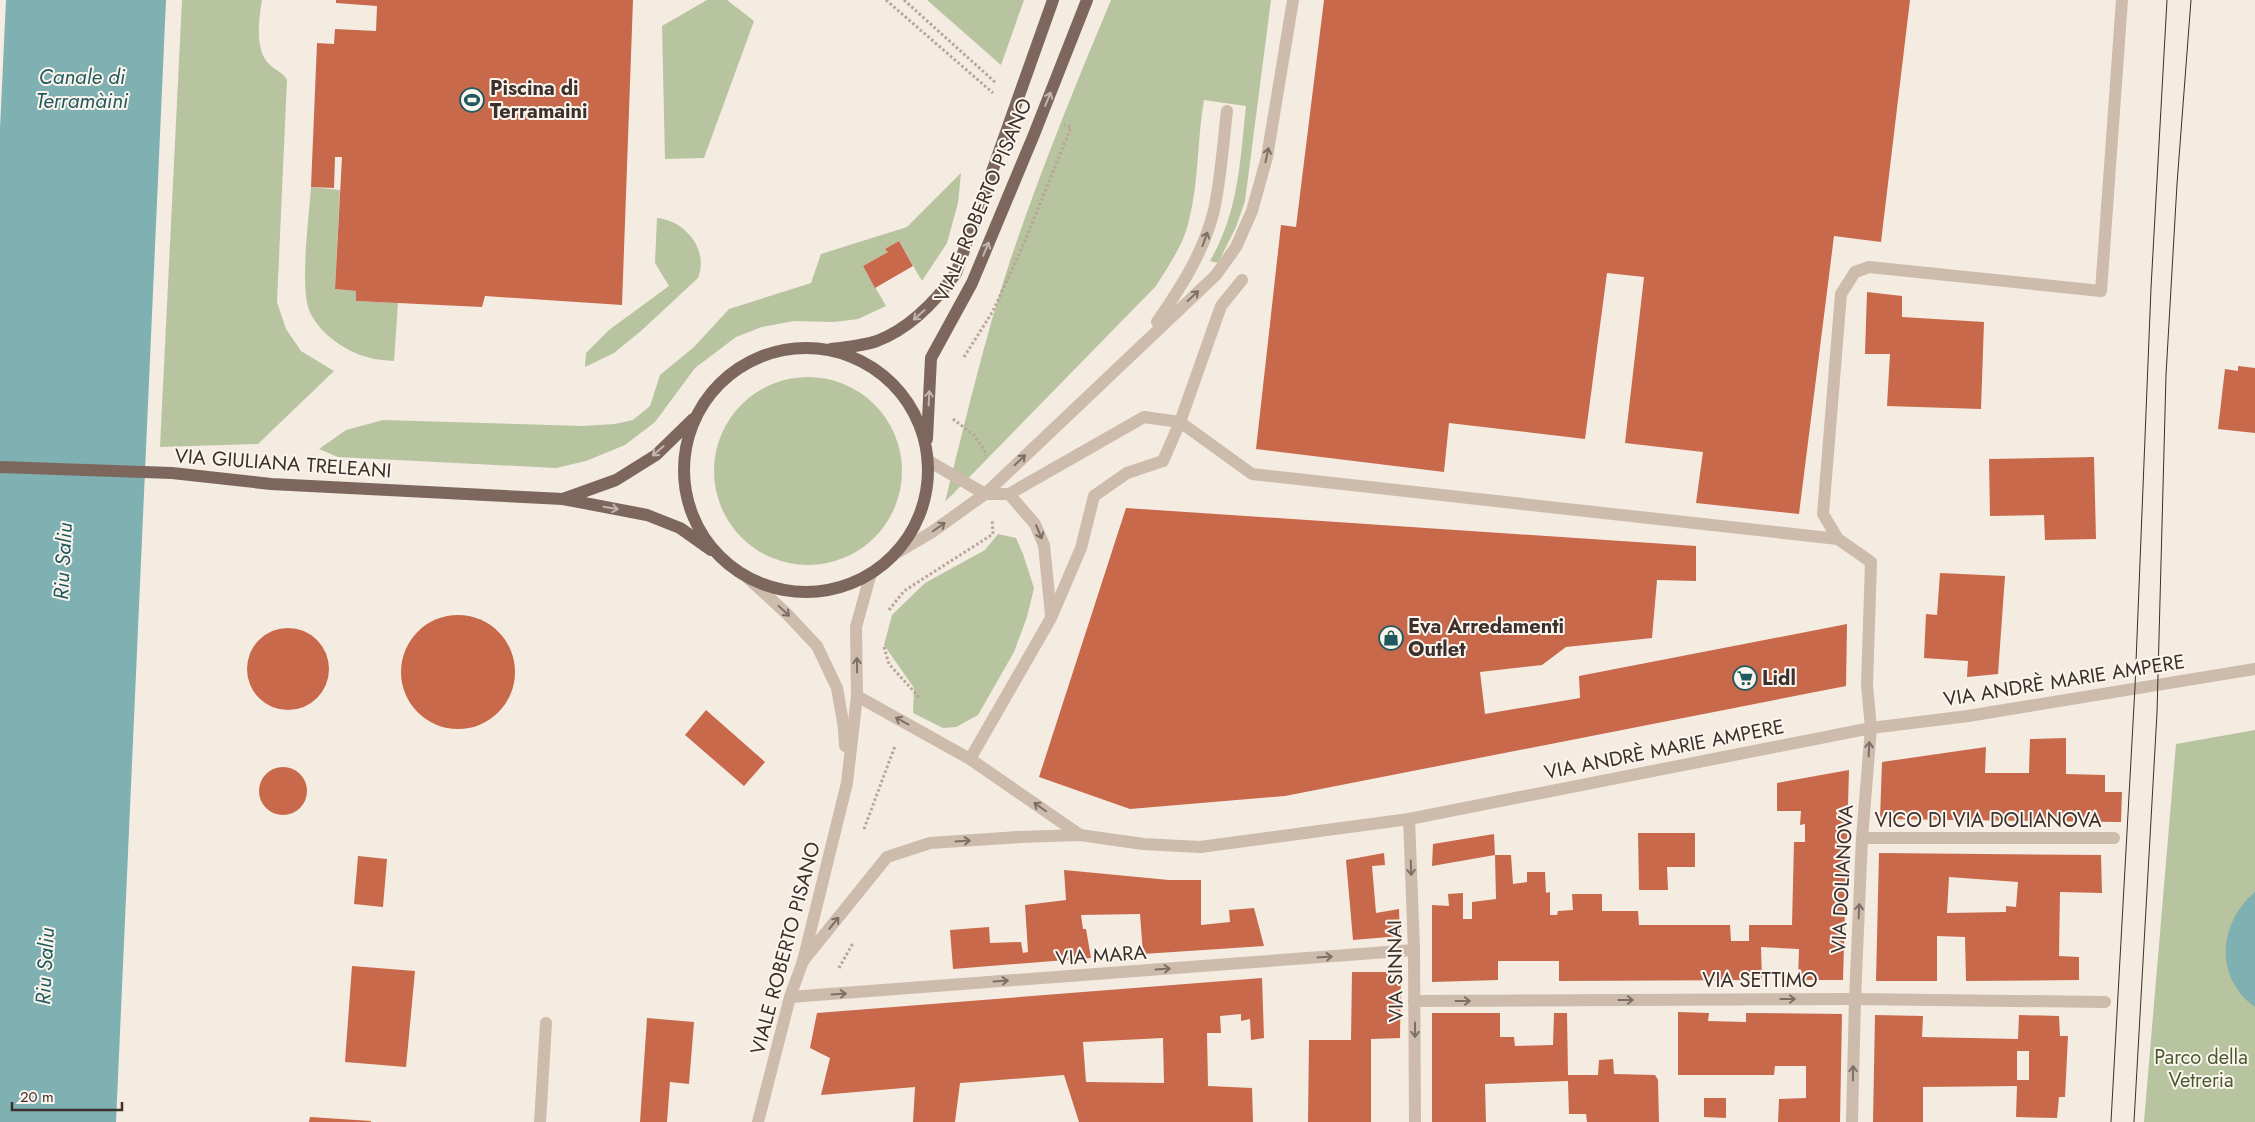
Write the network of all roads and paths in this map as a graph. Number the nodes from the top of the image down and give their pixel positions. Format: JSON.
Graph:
{"nodes":[{"id":1,"x":886,"y":0,"type":"edge"},
{"id":2,"x":904,"y":0,"type":"edge"},
{"id":3,"x":1053,"y":0,"type":"edge"},
{"id":4,"x":1087,"y":0,"type":"edge"},
{"id":5,"x":1293,"y":0,"type":"edge"},
{"id":6,"x":2122,"y":0,"type":"edge"},
{"id":7,"x":1000,"y":87,"type":"dead end"},
{"id":8,"x":995,"y":94,"type":"dead end"},
{"id":9,"x":1227,"y":111,"type":"dead end"},
{"id":10,"x":1242,"y":280,"type":"dead end"},
{"id":11,"x":1145,"y":341,"type":"junction"},
{"id":12,"x":830,"y":350,"type":"junction"},
{"id":13,"x":694,"y":418,"type":"junction"},
{"id":14,"x":1180,"y":422,"type":"junction"},
{"id":15,"x":926,"y":447,"type":"junction"},
{"id":16,"x":927,"y":460,"type":"junction"},
{"id":17,"x":0,"y":467,"type":"edge"},
{"id":18,"x":985,"y":494,"type":"junction"},
{"id":19,"x":1010,"y":494,"type":"junction"},
{"id":20,"x":563,"y":500,"type":"junction"},
{"id":21,"x":1838,"y":539,"type":"junction"},
{"id":22,"x":898,"y":552,"type":"junction"},
{"id":23,"x":729,"y":564,"type":"junction"},
{"id":24,"x":871,"y":573,"type":"junction"},
{"id":25,"x":748,"y":578,"type":"junction"},
{"id":26,"x":1051,"y":618,"type":"junction"},
{"id":27,"x":2255,"y":669,"type":"edge"},
{"id":28,"x":857,"y":696,"type":"junction"},
{"id":29,"x":1871,"y":728,"type":"junction"},
{"id":30,"x":970,"y":759,"type":"junction"},
{"id":31,"x":847,"y":783,"type":"junction"},
{"id":32,"x":1409,"y":819,"type":"junction"},
{"id":33,"x":1080,"y":835,"type":"junction"},
{"id":34,"x":1862,"y":838,"type":"junction"},
{"id":35,"x":2114,"y":838,"type":"dead end"},
{"id":36,"x":1414,"y":950,"type":"junction"},
{"id":37,"x":803,"y":961,"type":"junction"},
{"id":38,"x":790,"y":998,"type":"junction"},
{"id":39,"x":1855,"y":998,"type":"junction"},
{"id":40,"x":1414,"y":1001,"type":"junction"},
{"id":41,"x":2105,"y":1002,"type":"dead end"},
{"id":42,"x":546,"y":1023,"type":"dead end"},
{"id":43,"x":540,"y":1122,"type":"edge"},
{"id":44,"x":758,"y":1122,"type":"edge"},
{"id":45,"x":1415,"y":1122,"type":"edge"},
{"id":46,"x":1852,"y":1122,"type":"edge"}],
"edges":[{"from":1,"to":8,"type":"path"},
{"from":2,"to":7,"type":"path"},
{"from":3,"to":12,"type":"main road","name":"VIALE ROBERTO PISANO","one_way":true},
{"from":15,"to":4,"type":"main road","name":"VIALE ROBERTO PISANO","one_way":true},
{"from":11,"to":5,"type":"street","one_way":true},
{"from":6,"to":21,"type":"street"},
{"from":11,"to":9,"type":"street","one_way":true},
{"from":10,"to":14,"type":"street"},
{"from":18,"to":11,"type":"street","one_way":true},
{"from":12,"to":13,"type":"main road"},
{"from":12,"to":15,"type":"main road"},
{"from":13,"to":20,"type":"main road","name":"VIA GIULIANA TRELEANI","one_way":true},
{"from":13,"to":23,"type":"main road"},
{"from":14,"to":19,"type":"street"},
{"from":14,"to":21,"type":"street"},
{"from":14,"to":26,"type":"street"},
{"from":15,"to":16,"type":"main road"},
{"from":16,"to":18,"type":"street"},
{"from":16,"to":22,"type":"main road"},
{"from":17,"to":20,"type":"main road","name":"VIA GIULIANA TRELEANI"},
{"from":18,"to":19,"type":"street"},
{"from":22,"to":18,"type":"street","one_way":true},
{"from":19,"to":26,"type":"street","one_way":true},
{"from":20,"to":23,"type":"main road","name":"VIA GIULIANA TRELEANI","one_way":true},
{"from":21,"to":29,"type":"street","name":"VIA DOLIANOVA"},
{"from":22,"to":24,"type":"main road"},
{"from":23,"to":25,"type":"main road"},
{"from":24,"to":25,"type":"main road"},
{"from":28,"to":24,"type":"street","name":"VIALE ROBERTO PISANO","one_way":true},
{"from":25,"to":31,"type":"street","name":"VIALE ROBERTO PISANO","one_way":true},
{"from":26,"to":30,"type":"street"},
{"from":27,"to":29,"type":"street","name":"VIA ANDRÈ MARIE AMPERE"},
{"from":30,"to":28,"type":"street","name":"VIA ANDRÈ MARIE AMPERE","one_way":true},
{"from":28,"to":31,"type":"street","name":"VIALE ROBERTO PISANO"},
{"from":29,"to":32,"type":"street","name":"VIA ANDRÈ MARIE AMPERE"},
{"from":34,"to":29,"type":"street","name":"VIA DOLIANOVA","one_way":true},
{"from":33,"to":30,"type":"street","name":"VIA ANDRÈ MARIE AMPERE","one_way":true},
{"from":31,"to":37,"type":"street","name":"VIALE ROBERTO PISANO"},
{"from":32,"to":33,"type":"street","name":"VIA ANDRÈ MARIE AMPERE"},
{"from":32,"to":36,"type":"street","name":"VIA SINNAI","one_way":true},
{"from":37,"to":33,"type":"street","name":"VIA ANDRÈ MARIE AMPERE","one_way":true},
{"from":34,"to":35,"type":"street","name":"VICO DI VIA DOLIANOVA"},
{"from":39,"to":34,"type":"street","name":"VIA DOLIANOVA","one_way":true},
{"from":38,"to":36,"type":"street","name":"VIA MARA","one_way":true},
{"from":36,"to":40,"type":"street","name":"VIA SINNAI"},
{"from":37,"to":38,"type":"street","name":"VIALE ROBERTO PISANO"},
{"from":38,"to":44,"type":"street","name":"VIALE ROBERTO PISANO"},
{"from":40,"to":39,"type":"street","name":"VIA SETTIMO","one_way":true},
{"from":39,"to":41,"type":"street","name":"VIA SETTIMO"},
{"from":46,"to":39,"type":"street","name":"VIA DOLIANOVA","one_way":true},
{"from":40,"to":45,"type":"street","name":"VIA SINNAI","one_way":true},
{"from":42,"to":43,"type":"street"}]}
